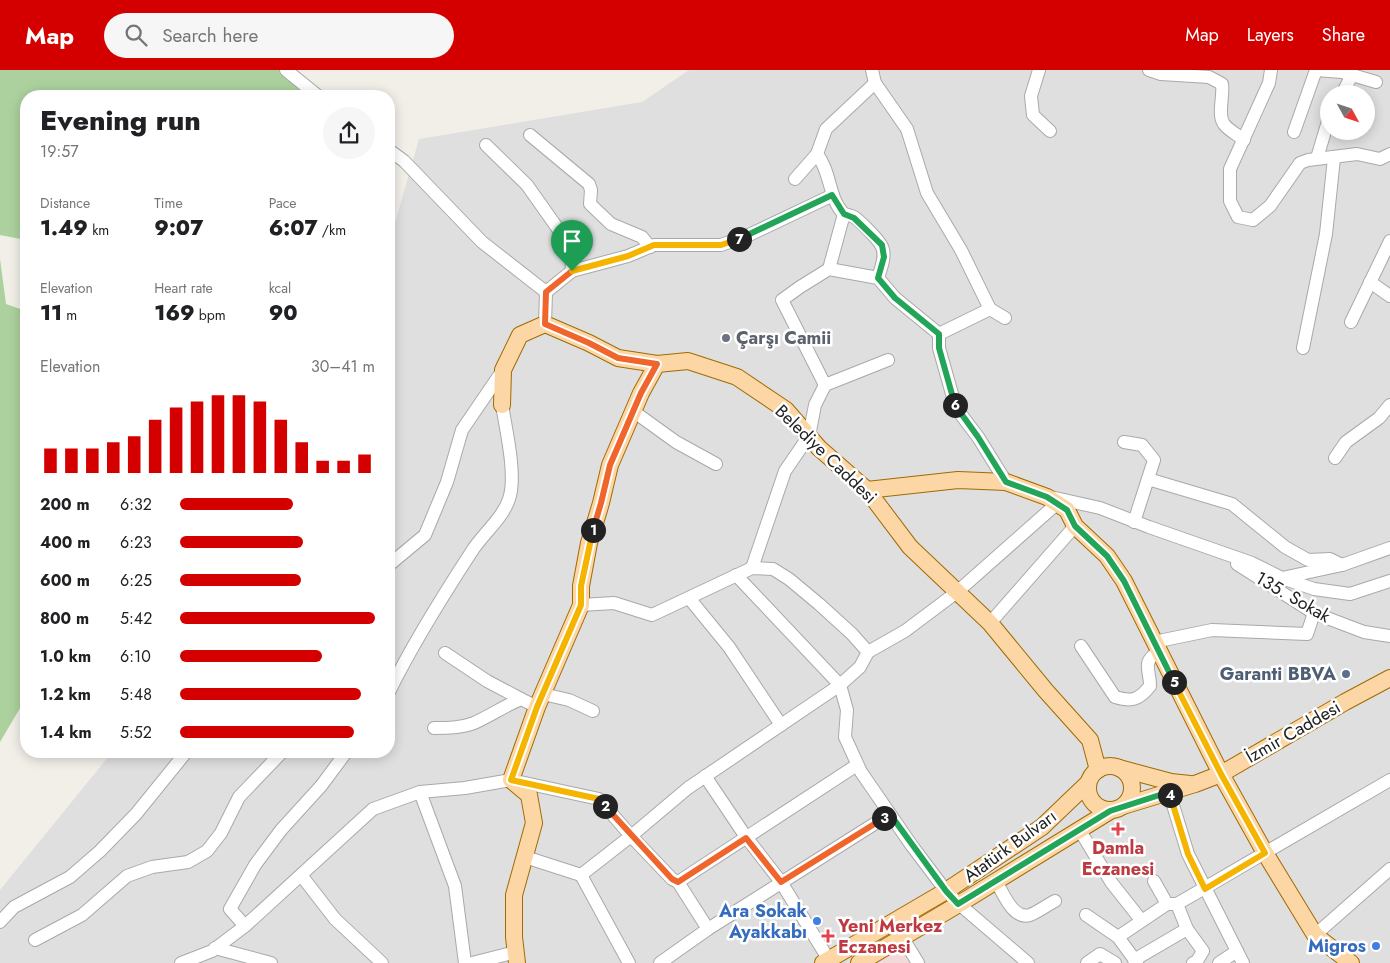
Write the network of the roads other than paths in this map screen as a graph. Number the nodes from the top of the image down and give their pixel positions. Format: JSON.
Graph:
{"nodes":[{"id":1,"x":286,"y":70,"type":"edge"},
{"id":2,"x":872,"y":70,"type":"edge"},
{"id":3,"x":1039,"y":70,"type":"edge"},
{"id":4,"x":1149,"y":70,"type":"edge"},
{"id":5,"x":1271,"y":70,"type":"edge"},
{"id":6,"x":1316,"y":70,"type":"edge"},
{"id":7,"x":1352,"y":75,"type":"junction"},
{"id":8,"x":1376,"y":82,"type":"dead end"},
{"id":9,"x":875,"y":83,"type":"junction"},
{"id":10,"x":1347,"y":85,"type":"edge"},
{"id":11,"x":311,"y":90,"type":"edge"},
{"id":12,"x":1050,"y":131,"type":"dead end"},
{"id":13,"x":1294,"y":132,"type":"dead end"},
{"id":14,"x":530,"y":136,"type":"dead end"},
{"id":15,"x":1244,"y":140,"type":"junction"},
{"id":16,"x":1322,"y":140,"type":"edge"},
{"id":17,"x":486,"y":145,"type":"dead end"},
{"id":18,"x":395,"y":154,"type":"edge"},
{"id":19,"x":817,"y":154,"type":"junction"},
{"id":20,"x":1390,"y":154,"type":"edge"},
{"id":21,"x":1317,"y":158,"type":"junction"},
{"id":22,"x":1334,"y":158,"type":"junction"},
{"id":23,"x":795,"y":179,"type":"dead end"},
{"id":24,"x":832,"y":195,"type":"junction"},
{"id":25,"x":844,"y":214,"type":"junction"},
{"id":26,"x":1390,"y":241,"type":"edge"},
{"id":27,"x":650,"y":247,"type":"junction"},
{"id":28,"x":829,"y":269,"type":"junction"},
{"id":29,"x":572,"y":271,"type":"junction"},
{"id":30,"x":878,"y":278,"type":"junction"},
{"id":31,"x":1370,"y":282,"type":"junction"},
{"id":32,"x":546,"y":292,"type":"junction"},
{"id":33,"x":1390,"y":296,"type":"edge"},
{"id":34,"x":990,"y":309,"type":"junction"},
{"id":35,"x":1005,"y":318,"type":"dead end"},
{"id":36,"x":1351,"y":322,"type":"dead end"},
{"id":37,"x":545,"y":324,"type":"junction"},
{"id":38,"x":939,"y":334,"type":"junction"},
{"id":39,"x":1303,"y":348,"type":"dead end"},
{"id":40,"x":888,"y":360,"type":"dead end"},
{"id":41,"x":657,"y":364,"type":"junction"},
{"id":42,"x":503,"y":370,"type":"junction"},
{"id":43,"x":825,"y":385,"type":"junction"},
{"id":44,"x":502,"y":405,"type":"joint"},
{"id":45,"x":1390,"y":405,"type":"edge"},
{"id":46,"x":633,"y":411,"type":"junction"},
{"id":47,"x":809,"y":436,"type":"junction"},
{"id":48,"x":1124,"y":442,"type":"dead end"},
{"id":49,"x":1335,"y":458,"type":"dead end"},
{"id":50,"x":716,"y":464,"type":"dead end"},
{"id":51,"x":1148,"y":479,"type":"junction"},
{"id":52,"x":1006,"y":482,"type":"junction"},
{"id":53,"x":867,"y":490,"type":"junction"},
{"id":54,"x":1055,"y":500,"type":"junction"},
{"id":55,"x":1134,"y":522,"type":"junction"},
{"id":56,"x":1075,"y":526,"type":"junction"},
{"id":57,"x":1201,"y":546,"type":"junction"},
{"id":58,"x":1390,"y":548,"type":"edge"},
{"id":59,"x":395,"y":560,"type":"edge"},
{"id":60,"x":1342,"y":565,"type":"junction"},
{"id":61,"x":752,"y":568,"type":"junction"},
{"id":62,"x":736,"y":576,"type":"junction"},
{"id":63,"x":1282,"y":578,"type":"junction"},
{"id":64,"x":1390,"y":581,"type":"edge"},
{"id":65,"x":957,"y":592,"type":"junction"},
{"id":66,"x":689,"y":598,"type":"junction"},
{"id":67,"x":581,"y":605,"type":"junction"},
{"id":68,"x":1314,"y":613,"type":"junction"},
{"id":69,"x":990,"y":623,"type":"junction"},
{"id":70,"x":1390,"y":636,"type":"edge"},
{"id":71,"x":1081,"y":646,"type":"dead end"},
{"id":72,"x":1157,"y":646,"type":"junction"},
{"id":73,"x":868,"y":652,"type":"junction"},
{"id":74,"x":445,"y":653,"type":"dead end"},
{"id":75,"x":1390,"y":678,"type":"edge"},
{"id":76,"x":395,"y":680,"type":"edge"},
{"id":77,"x":840,"y":685,"type":"junction"},
{"id":78,"x":521,"y":699,"type":"junction"},
{"id":79,"x":540,"y":701,"type":"junction"},
{"id":80,"x":593,"y":711,"type":"dead end"},
{"id":81,"x":781,"y":725,"type":"junction"},
{"id":82,"x":434,"y":728,"type":"dead end"},
{"id":83,"x":181,"y":758,"type":"edge"},
{"id":84,"x":276,"y":758,"type":"edge"},
{"id":85,"x":342,"y":758,"type":"edge"},
{"id":86,"x":857,"y":766,"type":"junction"},
{"id":87,"x":1100,"y":773,"type":"junction"},
{"id":88,"x":1221,"y":774,"type":"junction"},
{"id":89,"x":705,"y":776,"type":"junction"},
{"id":90,"x":511,"y":780,"type":"junction"},
{"id":91,"x":1390,"y":780,"type":"edge"},
{"id":92,"x":1195,"y":784,"type":"junction"},
{"id":93,"x":420,"y":792,"type":"junction"},
{"id":94,"x":1169,"y":792,"type":"junction"},
{"id":95,"x":1117,"y":808,"type":"junction"},
{"id":96,"x":890,"y":814,"type":"junction"},
{"id":97,"x":1079,"y":830,"type":"junction"},
{"id":98,"x":631,"y":836,"type":"junction"},
{"id":99,"x":746,"y":838,"type":"junction"},
{"id":100,"x":1265,"y":853,"type":"junction"},
{"id":101,"x":525,"y":857,"type":"junction"},
{"id":102,"x":1390,"y":869,"type":"edge"},
{"id":103,"x":301,"y":875,"type":"junction"},
{"id":104,"x":581,"y":875,"type":"junction"},
{"id":105,"x":996,"y":881,"type":"junction"},
{"id":106,"x":1154,"y":881,"type":"dead end"},
{"id":107,"x":678,"y":882,"type":"junction"},
{"id":108,"x":781,"y":882,"type":"junction"},
{"id":109,"x":1205,"y":889,"type":"junction"},
{"id":110,"x":946,"y":891,"type":"junction"},
{"id":111,"x":1055,"y":901,"type":"dead end"},
{"id":112,"x":958,"y":904,"type":"junction"},
{"id":113,"x":1172,"y":904,"type":"junction"},
{"id":114,"x":1086,"y":915,"type":"dead end"},
{"id":115,"x":1141,"y":920,"type":"junction"},
{"id":116,"x":0,"y":922,"type":"edge"},
{"id":117,"x":245,"y":926,"type":"junction"},
{"id":118,"x":708,"y":929,"type":"junction"},
{"id":119,"x":1187,"y":929,"type":"junction"},
{"id":120,"x":1315,"y":935,"type":"junction"},
{"id":121,"x":902,"y":937,"type":"junction"},
{"id":122,"x":1118,"y":937,"type":"junction"},
{"id":123,"x":35,"y":940,"type":"dead end"},
{"id":124,"x":1237,"y":951,"type":"junction"},
{"id":125,"x":213,"y":954,"type":"edge"},
{"id":126,"x":516,"y":957,"type":"edge"},
{"id":127,"x":826,"y":961,"type":"edge"},
{"id":128,"x":1136,"y":961,"type":"edge"},
{"id":129,"x":181,"y":963,"type":"edge"},
{"id":130,"x":271,"y":963,"type":"edge"},
{"id":131,"x":382,"y":963,"type":"edge"},
{"id":132,"x":464,"y":963,"type":"edge"},
{"id":133,"x":472,"y":963,"type":"edge"},
{"id":134,"x":629,"y":963,"type":"edge"},
{"id":135,"x":660,"y":963,"type":"edge"},
{"id":136,"x":859,"y":963,"type":"edge"},
{"id":137,"x":918,"y":963,"type":"edge"},
{"id":138,"x":1028,"y":963,"type":"edge"},
{"id":139,"x":1087,"y":963,"type":"edge"},
{"id":140,"x":1115,"y":963,"type":"edge"},
{"id":141,"x":1192,"y":963,"type":"edge"},
{"id":142,"x":1219,"y":963,"type":"edge"},
{"id":143,"x":1243,"y":963,"type":"edge"},
{"id":144,"x":1351,"y":963,"type":"edge"}],
"edges":[{"from":1,"to":11,"type":"street"},
{"from":2,"to":9,"type":"street"},
{"from":3,"to":12,"type":"street"},
{"from":4,"to":15,"type":"street"},
{"from":5,"to":15,"type":"street"},
{"from":6,"to":7,"type":"street"},
{"from":6,"to":13,"type":"street"},
{"from":7,"to":8,"type":"street"},
{"from":7,"to":10,"type":"street"},
{"from":9,"to":19,"type":"street"},
{"from":9,"to":34,"type":"street"},
{"from":14,"to":27,"type":"street"},
{"from":15,"to":21,"type":"street"},
{"from":16,"to":21,"type":"street"},
{"from":17,"to":29,"type":"street"},
{"from":18,"to":32,"type":"street"},
{"from":19,"to":23,"type":"street"},
{"from":19,"to":24,"type":"street"},
{"from":20,"to":22,"type":"street"},
{"from":21,"to":22,"type":"street"},
{"from":22,"to":39,"type":"street"},
{"from":24,"to":25,"type":"street"},
{"from":24,"to":27,"type":"street"},
{"from":25,"to":28,"type":"street"},
{"from":25,"to":30,"type":"street"},
{"from":26,"to":31,"type":"street"},
{"from":27,"to":29,"type":"street"},
{"from":28,"to":30,"type":"street"},
{"from":28,"to":43,"type":"street"},
{"from":29,"to":32,"type":"street"},
{"from":30,"to":38,"type":"street"},
{"from":31,"to":33,"type":"street"},
{"from":31,"to":36,"type":"street"},
{"from":32,"to":37,"type":"street"},
{"from":34,"to":35,"type":"street"},
{"from":34,"to":38,"type":"street"},
{"from":37,"to":41,"type":"main road","name":"Belediye Caddesi"},
{"from":37,"to":42,"type":"main road"},
{"from":38,"to":52,"type":"street"},
{"from":40,"to":43,"type":"street"},
{"from":41,"to":46,"type":"main road"},
{"from":41,"to":47,"type":"main road","name":"Belediye Caddesi"},
{"from":42,"to":44,"type":"main road"},
{"from":42,"to":59,"type":"street"},
{"from":43,"to":47,"type":"street"},
{"from":44,"to":76,"type":"street"},
{"from":45,"to":49,"type":"street"},
{"from":46,"to":50,"type":"street"},
{"from":46,"to":67,"type":"main road"},
{"from":47,"to":53,"type":"main road","name":"Belediye Caddesi"},
{"from":47,"to":61,"type":"street"},
{"from":48,"to":51,"type":"street"},
{"from":51,"to":55,"type":"street"},
{"from":51,"to":60,"type":"street"},
{"from":52,"to":53,"type":"main road"},
{"from":52,"to":54,"type":"main road"},
{"from":53,"to":65,"type":"main road","name":"Belediye Caddesi"},
{"from":54,"to":55,"type":"street"},
{"from":54,"to":56,"type":"main road"},
{"from":54,"to":65,"type":"street"},
{"from":55,"to":57,"type":"street"},
{"from":56,"to":69,"type":"street"},
{"from":56,"to":72,"type":"main road"},
{"from":57,"to":63,"type":"street"},
{"from":57,"to":68,"type":"street","name":"135. Sokak"},
{"from":58,"to":60,"type":"street"},
{"from":60,"to":63,"type":"street"},
{"from":61,"to":62,"type":"street"},
{"from":61,"to":73,"type":"street"},
{"from":62,"to":66,"type":"street"},
{"from":62,"to":77,"type":"street"},
{"from":63,"to":64,"type":"street"},
{"from":65,"to":69,"type":"main road","name":"Belediye Caddesi"},
{"from":65,"to":73,"type":"street"},
{"from":66,"to":67,"type":"street"},
{"from":66,"to":81,"type":"street"},
{"from":67,"to":79,"type":"main road"},
{"from":68,"to":70,"type":"street","name":"135. Sokak"},
{"from":68,"to":72,"type":"street"},
{"from":69,"to":87,"type":"main road","name":"Belediye Caddesi"},
{"from":71,"to":72,"type":"street"},
{"from":72,"to":88,"type":"main road"},
{"from":73,"to":77,"type":"street"},
{"from":74,"to":78,"type":"street"},
{"from":75,"to":88,"type":"main road","name":"İzmir Caddesi"},
{"from":77,"to":81,"type":"street"},
{"from":77,"to":86,"type":"street"},
{"from":78,"to":79,"type":"street"},
{"from":78,"to":82,"type":"street"},
{"from":79,"to":80,"type":"street"},
{"from":79,"to":90,"type":"main road"},
{"from":81,"to":89,"type":"street"},
{"from":83,"to":116,"type":"street"},
{"from":84,"to":123,"type":"street"},
{"from":85,"to":117,"type":"street"},
{"from":86,"to":96,"type":"street"},
{"from":86,"to":99,"type":"street"},
{"from":87,"to":92,"type":"main road"},
{"from":87,"to":95,"type":"main road","name":"Belediye Caddesi"},
{"from":87,"to":95,"type":"main road"},
{"from":87,"to":110,"type":"main road","name":"Atatürk Bulvarı"},
{"from":88,"to":92,"type":"main road","name":"İzmir Caddesi"},
{"from":88,"to":100,"type":"main road"},
{"from":89,"to":98,"type":"street"},
{"from":89,"to":99,"type":"street"},
{"from":90,"to":93,"type":"street"},
{"from":90,"to":98,"type":"street"},
{"from":90,"to":101,"type":"main road"},
{"from":91,"to":100,"type":"street"},
{"from":92,"to":94,"type":"main road","name":"Atatürk Bulvarı"},
{"from":93,"to":103,"type":"street"},
{"from":93,"to":132,"type":"street"},
{"from":94,"to":95,"type":"main road","name":"Atatürk Bulvarı"},
{"from":94,"to":109,"type":"street"},
{"from":95,"to":97,"type":"main road","name":"Atatürk Bulvarı"},
{"from":96,"to":108,"type":"street"},
{"from":96,"to":110,"type":"street"},
{"from":97,"to":105,"type":"main road","name":"Atatürk Bulvarı"},
{"from":97,"to":115,"type":"street"},
{"from":98,"to":104,"type":"street"},
{"from":98,"to":107,"type":"street"},
{"from":99,"to":107,"type":"street"},
{"from":99,"to":108,"type":"street"},
{"from":100,"to":109,"type":"street"},
{"from":100,"to":120,"type":"main road"},
{"from":101,"to":104,"type":"street"},
{"from":101,"to":126,"type":"main road"},
{"from":102,"to":120,"type":"street"},
{"from":103,"to":117,"type":"street"},
{"from":103,"to":131,"type":"street"},
{"from":104,"to":134,"type":"street"},
{"from":105,"to":111,"type":"street"},
{"from":105,"to":112,"type":"main road","name":"Atatürk Bulvarı"},
{"from":106,"to":113,"type":"street"},
{"from":107,"to":118,"type":"street"},
{"from":108,"to":118,"type":"street"},
{"from":108,"to":127,"type":"street"},
{"from":109,"to":113,"type":"street"},
{"from":109,"to":124,"type":"street"},
{"from":110,"to":112,"type":"street"},
{"from":110,"to":127,"type":"main road","name":"Atatürk Bulvarı"},
{"from":112,"to":121,"type":"main road","name":"Atatürk Bulvarı"},
{"from":112,"to":138,"type":"street"},
{"from":113,"to":115,"type":"street"},
{"from":113,"to":119,"type":"street"},
{"from":114,"to":122,"type":"street"},
{"from":115,"to":122,"type":"street"},
{"from":117,"to":125,"type":"street"},
{"from":118,"to":135,"type":"street"},
{"from":119,"to":128,"type":"street"},
{"from":119,"to":141,"type":"street"},
{"from":120,"to":144,"type":"main road"},
{"from":121,"to":136,"type":"main road","name":"Atatürk Bulvarı"},
{"from":121,"to":137,"type":"street"},
{"from":122,"to":128,"type":"street"},
{"from":124,"to":142,"type":"street"},
{"from":124,"to":143,"type":"street"},
{"from":125,"to":129,"type":"street"},
{"from":125,"to":130,"type":"street"},
{"from":126,"to":133,"type":"street"},
{"from":139,"to":140,"type":"street"}]}
